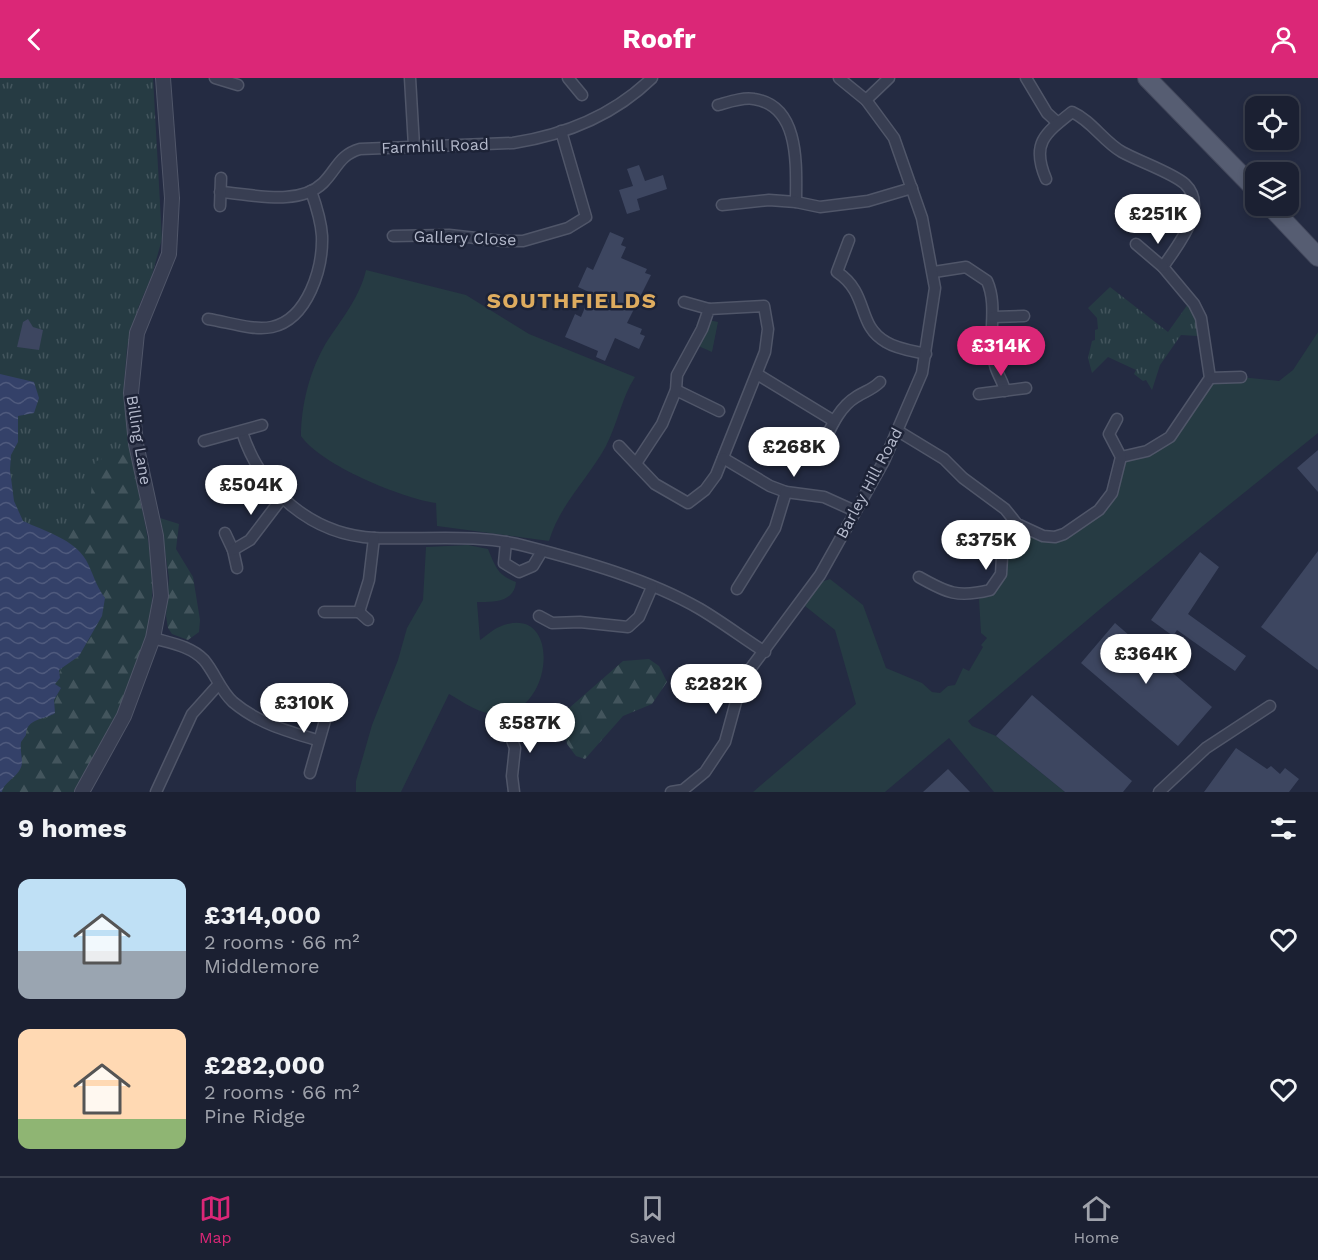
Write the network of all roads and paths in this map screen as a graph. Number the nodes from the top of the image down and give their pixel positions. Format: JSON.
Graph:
{"nodes":[{"id":1,"x":164,"y":78,"type":"edge"},
{"id":2,"x":215,"y":78,"type":"edge"},
{"id":3,"x":410,"y":78,"type":"edge"},
{"id":4,"x":568,"y":78,"type":"edge"},
{"id":5,"x":839,"y":78,"type":"edge"},
{"id":6,"x":889,"y":78,"type":"edge"},
{"id":7,"x":1026,"y":78,"type":"edge"},
{"id":8,"x":1147,"y":78,"type":"edge"},
{"id":9,"x":651,"y":79,"type":"edge"},
{"id":10,"x":238,"y":85,"type":"dead end"},
{"id":11,"x":582,"y":96,"type":"dead end"},
{"id":12,"x":866,"y":100,"type":"junction"},
{"id":13,"x":718,"y":105,"type":"dead end"},
{"id":14,"x":1058,"y":123,"type":"junction"},
{"id":15,"x":561,"y":132,"type":"junction"},
{"id":16,"x":414,"y":146,"type":"junction"},
{"id":17,"x":221,"y":178,"type":"dead end"},
{"id":18,"x":1046,"y":179,"type":"dead end"},
{"id":19,"x":1245,"y":179,"type":"edge"},
{"id":20,"x":912,"y":188,"type":"junction"},
{"id":21,"x":311,"y":190,"type":"junction"},
{"id":22,"x":220,"y":192,"type":"junction"},
{"id":23,"x":796,"y":202,"type":"junction"},
{"id":24,"x":722,"y":205,"type":"dead end"},
{"id":25,"x":220,"y":207,"type":"dead end"},
{"id":26,"x":1280,"y":216,"type":"edge"},
{"id":27,"x":393,"y":236,"type":"dead end"},
{"id":28,"x":849,"y":240,"type":"dead end"},
{"id":29,"x":1136,"y":244,"type":"dead end"},
{"id":30,"x":1318,"y":256,"type":"edge"},
{"id":31,"x":1163,"y":267,"type":"junction"},
{"id":32,"x":934,"y":272,"type":"junction"},
{"id":33,"x":684,"y":302,"type":"dead end"},
{"id":34,"x":709,"y":309,"type":"junction"},
{"id":35,"x":993,"y":316,"type":"junction"},
{"id":36,"x":1024,"y":316,"type":"dead end"},
{"id":37,"x":208,"y":319,"type":"dead end"},
{"id":38,"x":926,"y":354,"type":"junction"},
{"id":39,"x":757,"y":374,"type":"junction"},
{"id":40,"x":1241,"y":377,"type":"dead end"},
{"id":41,"x":1210,"y":378,"type":"junction"},
{"id":42,"x":880,"y":382,"type":"dead end"},
{"id":43,"x":1026,"y":388,"type":"dead end"},
{"id":44,"x":676,"y":390,"type":"junction"},
{"id":45,"x":1005,"y":391,"type":"junction"},
{"id":46,"x":979,"y":394,"type":"dead end"},
{"id":47,"x":719,"y":411,"type":"dead end"},
{"id":48,"x":1117,"y":419,"type":"dead end"},
{"id":49,"x":834,"y":421,"type":"junction"},
{"id":50,"x":262,"y":425,"type":"dead end"},
{"id":51,"x":898,"y":431,"type":"junction"},
{"id":52,"x":242,"y":432,"type":"junction"},
{"id":53,"x":204,"y":441,"type":"dead end"},
{"id":54,"x":619,"y":446,"type":"dead end"},
{"id":55,"x":821,"y":448,"type":"dead end"},
{"id":56,"x":1121,"y":457,"type":"junction"},
{"id":57,"x":723,"y":458,"type":"junction"},
{"id":58,"x":637,"y":462,"type":"junction"},
{"id":59,"x":786,"y":492,"type":"junction"},
{"id":60,"x":282,"y":498,"type":"junction"},
{"id":61,"x":855,"y":511,"type":"junction"},
{"id":62,"x":1017,"y":524,"type":"junction"},
{"id":63,"x":225,"y":533,"type":"dead end"},
{"id":64,"x":374,"y":538,"type":"junction"},
{"id":65,"x":506,"y":542,"type":"junction"},
{"id":66,"x":233,"y":550,"type":"junction"},
{"id":67,"x":542,"y":550,"type":"junction"},
{"id":68,"x":237,"y":568,"type":"dead end"},
{"id":69,"x":920,"y":577,"type":"dead end"},
{"id":70,"x":652,"y":587,"type":"junction"},
{"id":71,"x":737,"y":590,"type":"dead end"},
{"id":72,"x":324,"y":612,"type":"dead end"},
{"id":73,"x":358,"y":612,"type":"junction"},
{"id":74,"x":539,"y":616,"type":"dead end"},
{"id":75,"x":368,"y":620,"type":"dead end"},
{"id":76,"x":153,"y":638,"type":"junction"},
{"id":77,"x":765,"y":652,"type":"junction"},
{"id":78,"x":218,"y":685,"type":"junction"},
{"id":79,"x":330,"y":703,"type":"dead end"},
{"id":80,"x":1270,"y":706,"type":"dead end"},
{"id":81,"x":507,"y":727,"type":"dead end"},
{"id":82,"x":317,"y":740,"type":"junction"},
{"id":83,"x":310,"y":773,"type":"dead end"},
{"id":84,"x":82,"y":792,"type":"edge"},
{"id":85,"x":156,"y":792,"type":"edge"},
{"id":86,"x":514,"y":792,"type":"edge"},
{"id":87,"x":671,"y":792,"type":"edge"},
{"id":88,"x":1159,"y":792,"type":"edge"}],
"edges":[{"from":1,"to":76,"type":"street","name":"Billing Lane"},
{"from":2,"to":10,"type":"street"},
{"from":3,"to":16,"type":"street"},
{"from":4,"to":11,"type":"street"},
{"from":5,"to":12,"type":"street","name":"Barley Hill Road"},
{"from":6,"to":12,"type":"street"},
{"from":7,"to":14,"type":"street"},
{"from":8,"to":19,"type":"main road"},
{"from":9,"to":15,"type":"street","name":"Farmhill Road"},
{"from":12,"to":20,"type":"street","name":"Barley Hill Road"},
{"from":13,"to":23,"type":"street"},
{"from":14,"to":18,"type":"street"},
{"from":14,"to":31,"type":"street"},
{"from":15,"to":16,"type":"street","name":"Farmhill Road"},
{"from":15,"to":27,"type":"street","name":"Gallery Close"},
{"from":16,"to":21,"type":"street","name":"Farmhill Road"},
{"from":17,"to":22,"type":"street"},
{"from":20,"to":23,"type":"street"},
{"from":20,"to":32,"type":"street","name":"Barley Hill Road"},
{"from":21,"to":22,"type":"street"},
{"from":21,"to":37,"type":"street"},
{"from":22,"to":25,"type":"street"},
{"from":23,"to":24,"type":"street"},
{"from":26,"to":30,"type":"main road"},
{"from":28,"to":38,"type":"street"},
{"from":29,"to":31,"type":"street"},
{"from":31,"to":41,"type":"street"},
{"from":32,"to":35,"type":"street"},
{"from":32,"to":38,"type":"street","name":"Barley Hill Road"},
{"from":33,"to":34,"type":"street"},
{"from":34,"to":39,"type":"street"},
{"from":34,"to":44,"type":"street"},
{"from":35,"to":36,"type":"street"},
{"from":35,"to":45,"type":"street"},
{"from":38,"to":51,"type":"street","name":"Barley Hill Road"},
{"from":39,"to":49,"type":"street"},
{"from":39,"to":57,"type":"street"},
{"from":40,"to":41,"type":"street"},
{"from":41,"to":56,"type":"street"},
{"from":42,"to":49,"type":"street"},
{"from":43,"to":45,"type":"street"},
{"from":44,"to":47,"type":"street"},
{"from":44,"to":58,"type":"street"},
{"from":45,"to":46,"type":"street"},
{"from":48,"to":56,"type":"street"},
{"from":49,"to":55,"type":"street"},
{"from":50,"to":52,"type":"street"},
{"from":51,"to":61,"type":"street","name":"Barley Hill Road"},
{"from":51,"to":62,"type":"street"},
{"from":52,"to":53,"type":"street"},
{"from":52,"to":60,"type":"street"},
{"from":54,"to":58,"type":"street"},
{"from":56,"to":62,"type":"street"},
{"from":57,"to":58,"type":"street"},
{"from":57,"to":59,"type":"street"},
{"from":59,"to":61,"type":"street"},
{"from":59,"to":71,"type":"street"},
{"from":60,"to":64,"type":"street"},
{"from":60,"to":66,"type":"street"},
{"from":61,"to":77,"type":"street","name":"Barley Hill Road"},
{"from":62,"to":69,"type":"street"},
{"from":63,"to":66,"type":"street"},
{"from":64,"to":65,"type":"street"},
{"from":64,"to":73,"type":"street"},
{"from":65,"to":67,"type":"street"},
{"from":65,"to":67,"type":"street"},
{"from":66,"to":68,"type":"street"},
{"from":67,"to":70,"type":"street"},
{"from":70,"to":74,"type":"street"},
{"from":70,"to":77,"type":"street"},
{"from":72,"to":73,"type":"street"},
{"from":73,"to":75,"type":"street"},
{"from":76,"to":78,"type":"street"},
{"from":76,"to":84,"type":"street","name":"Billing Lane"},
{"from":77,"to":87,"type":"street","name":"Barley Hill Road"},
{"from":78,"to":82,"type":"street"},
{"from":78,"to":85,"type":"street"},
{"from":79,"to":82,"type":"street"},
{"from":80,"to":88,"type":"street"},
{"from":81,"to":86,"type":"street"},
{"from":82,"to":83,"type":"street"}]}
